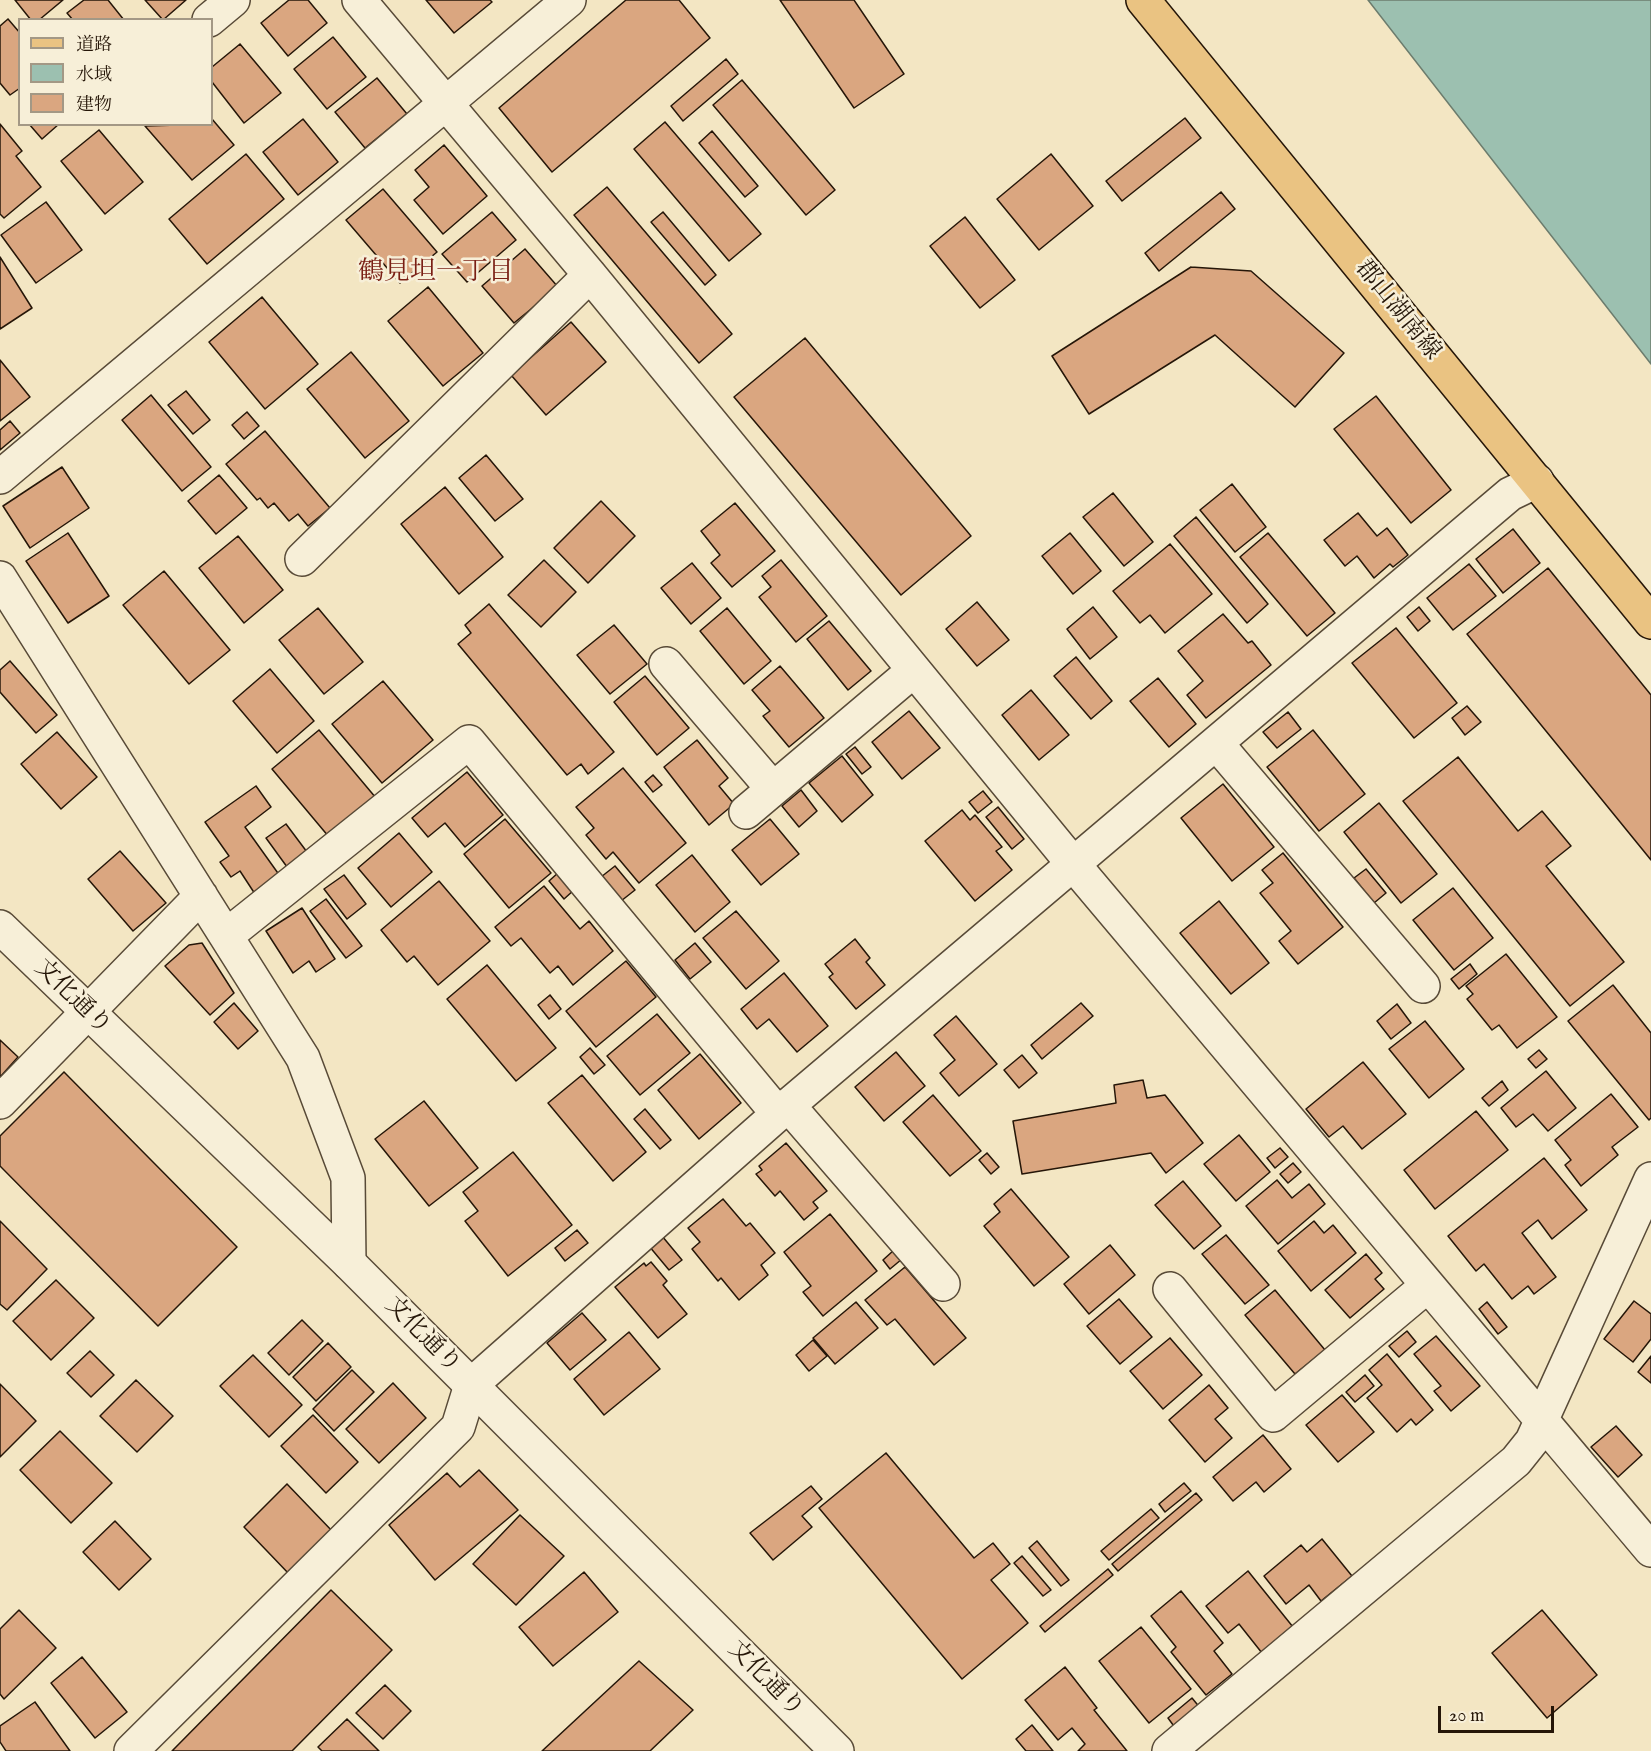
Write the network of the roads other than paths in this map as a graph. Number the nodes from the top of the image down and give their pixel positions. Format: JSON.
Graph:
{"nodes":[{"id":1,"x":233,"y":0,"type":"edge"},
{"id":2,"x":359,"y":0,"type":"edge"},
{"id":3,"x":569,"y":0,"type":"edge"},
{"id":4,"x":1143,"y":0,"type":"edge"},
{"id":5,"x":211,"y":18,"type":"edge"},
{"id":6,"x":445,"y":105,"type":"junction"},
{"id":7,"x":590,"y":274,"type":"junction"},
{"id":8,"x":0,"y":477,"type":"edge"},
{"id":9,"x":1537,"y":481,"type":"junction"},
{"id":10,"x":302,"y":559,"type":"dead end"},
{"id":11,"x":0,"y":578,"type":"edge"},
{"id":12,"x":1651,"y":622,"type":"edge"},
{"id":13,"x":666,"y":664,"type":"dead end"},
{"id":14,"x":914,"y":671,"type":"junction"},
{"id":15,"x":1217,"y":744,"type":"junction"},
{"id":16,"x":773,"y":789,"type":"junction"},
{"id":17,"x":746,"y":812,"type":"dead end"},
{"id":18,"x":1074,"y":865,"type":"junction"},
{"id":19,"x":201,"y":896,"type":"junction"},
{"id":20,"x":0,"y":927,"type":"edge"},
{"id":21,"x":226,"y":936,"type":"junction"},
{"id":22,"x":1423,"y":986,"type":"dead end"},
{"id":23,"x":85,"y":1012,"type":"junction"},
{"id":24,"x":0,"y":1102,"type":"edge"},
{"id":25,"x":783,"y":1110,"type":"junction"},
{"id":26,"x":1651,"y":1179,"type":"edge"},
{"id":27,"x":349,"y":1263,"type":"junction"},
{"id":28,"x":943,"y":1284,"type":"dead end"},
{"id":29,"x":1427,"y":1286,"type":"junction"},
{"id":30,"x":1170,"y":1289,"type":"dead end"},
{"id":31,"x":471,"y":1385,"type":"junction"},
{"id":32,"x":1540,"y":1420,"type":"junction"},
{"id":33,"x":1651,"y":1550,"type":"edge"},
{"id":34,"x":833,"y":1750,"type":"edge"},
{"id":35,"x":131,"y":1751,"type":"edge"},
{"id":36,"x":1169,"y":1751,"type":"edge"}],
"edges":[{"from":1,"to":5,"type":"street"},
{"from":2,"to":6,"type":"street"},
{"from":3,"to":6,"type":"street"},
{"from":4,"to":9,"type":"main road","name":"郡山湖南線"},
{"from":6,"to":7,"type":"street"},
{"from":6,"to":8,"type":"street"},
{"from":7,"to":10,"type":"street"},
{"from":7,"to":14,"type":"street"},
{"from":9,"to":12,"type":"main road","name":"郡山湖南線"},
{"from":9,"to":15,"type":"street"},
{"from":11,"to":19,"type":"street"},
{"from":13,"to":16,"type":"street"},
{"from":14,"to":16,"type":"street"},
{"from":14,"to":18,"type":"street"},
{"from":15,"to":18,"type":"street"},
{"from":15,"to":22,"type":"street"},
{"from":16,"to":17,"type":"street"},
{"from":18,"to":25,"type":"street"},
{"from":18,"to":29,"type":"street"},
{"from":19,"to":21,"type":"street"},
{"from":19,"to":23,"type":"street"},
{"from":20,"to":23,"type":"street","name":"文化通り"},
{"from":21,"to":25,"type":"street"},
{"from":21,"to":27,"type":"street"},
{"from":23,"to":24,"type":"street"},
{"from":23,"to":27,"type":"street","name":"文化通り"},
{"from":25,"to":28,"type":"street"},
{"from":25,"to":31,"type":"street"},
{"from":26,"to":32,"type":"street"},
{"from":27,"to":31,"type":"street","name":"文化通り"},
{"from":29,"to":30,"type":"street"},
{"from":29,"to":32,"type":"street"},
{"from":31,"to":34,"type":"street","name":"文化通り"},
{"from":31,"to":35,"type":"street"},
{"from":32,"to":33,"type":"street"},
{"from":32,"to":36,"type":"street"}]}
